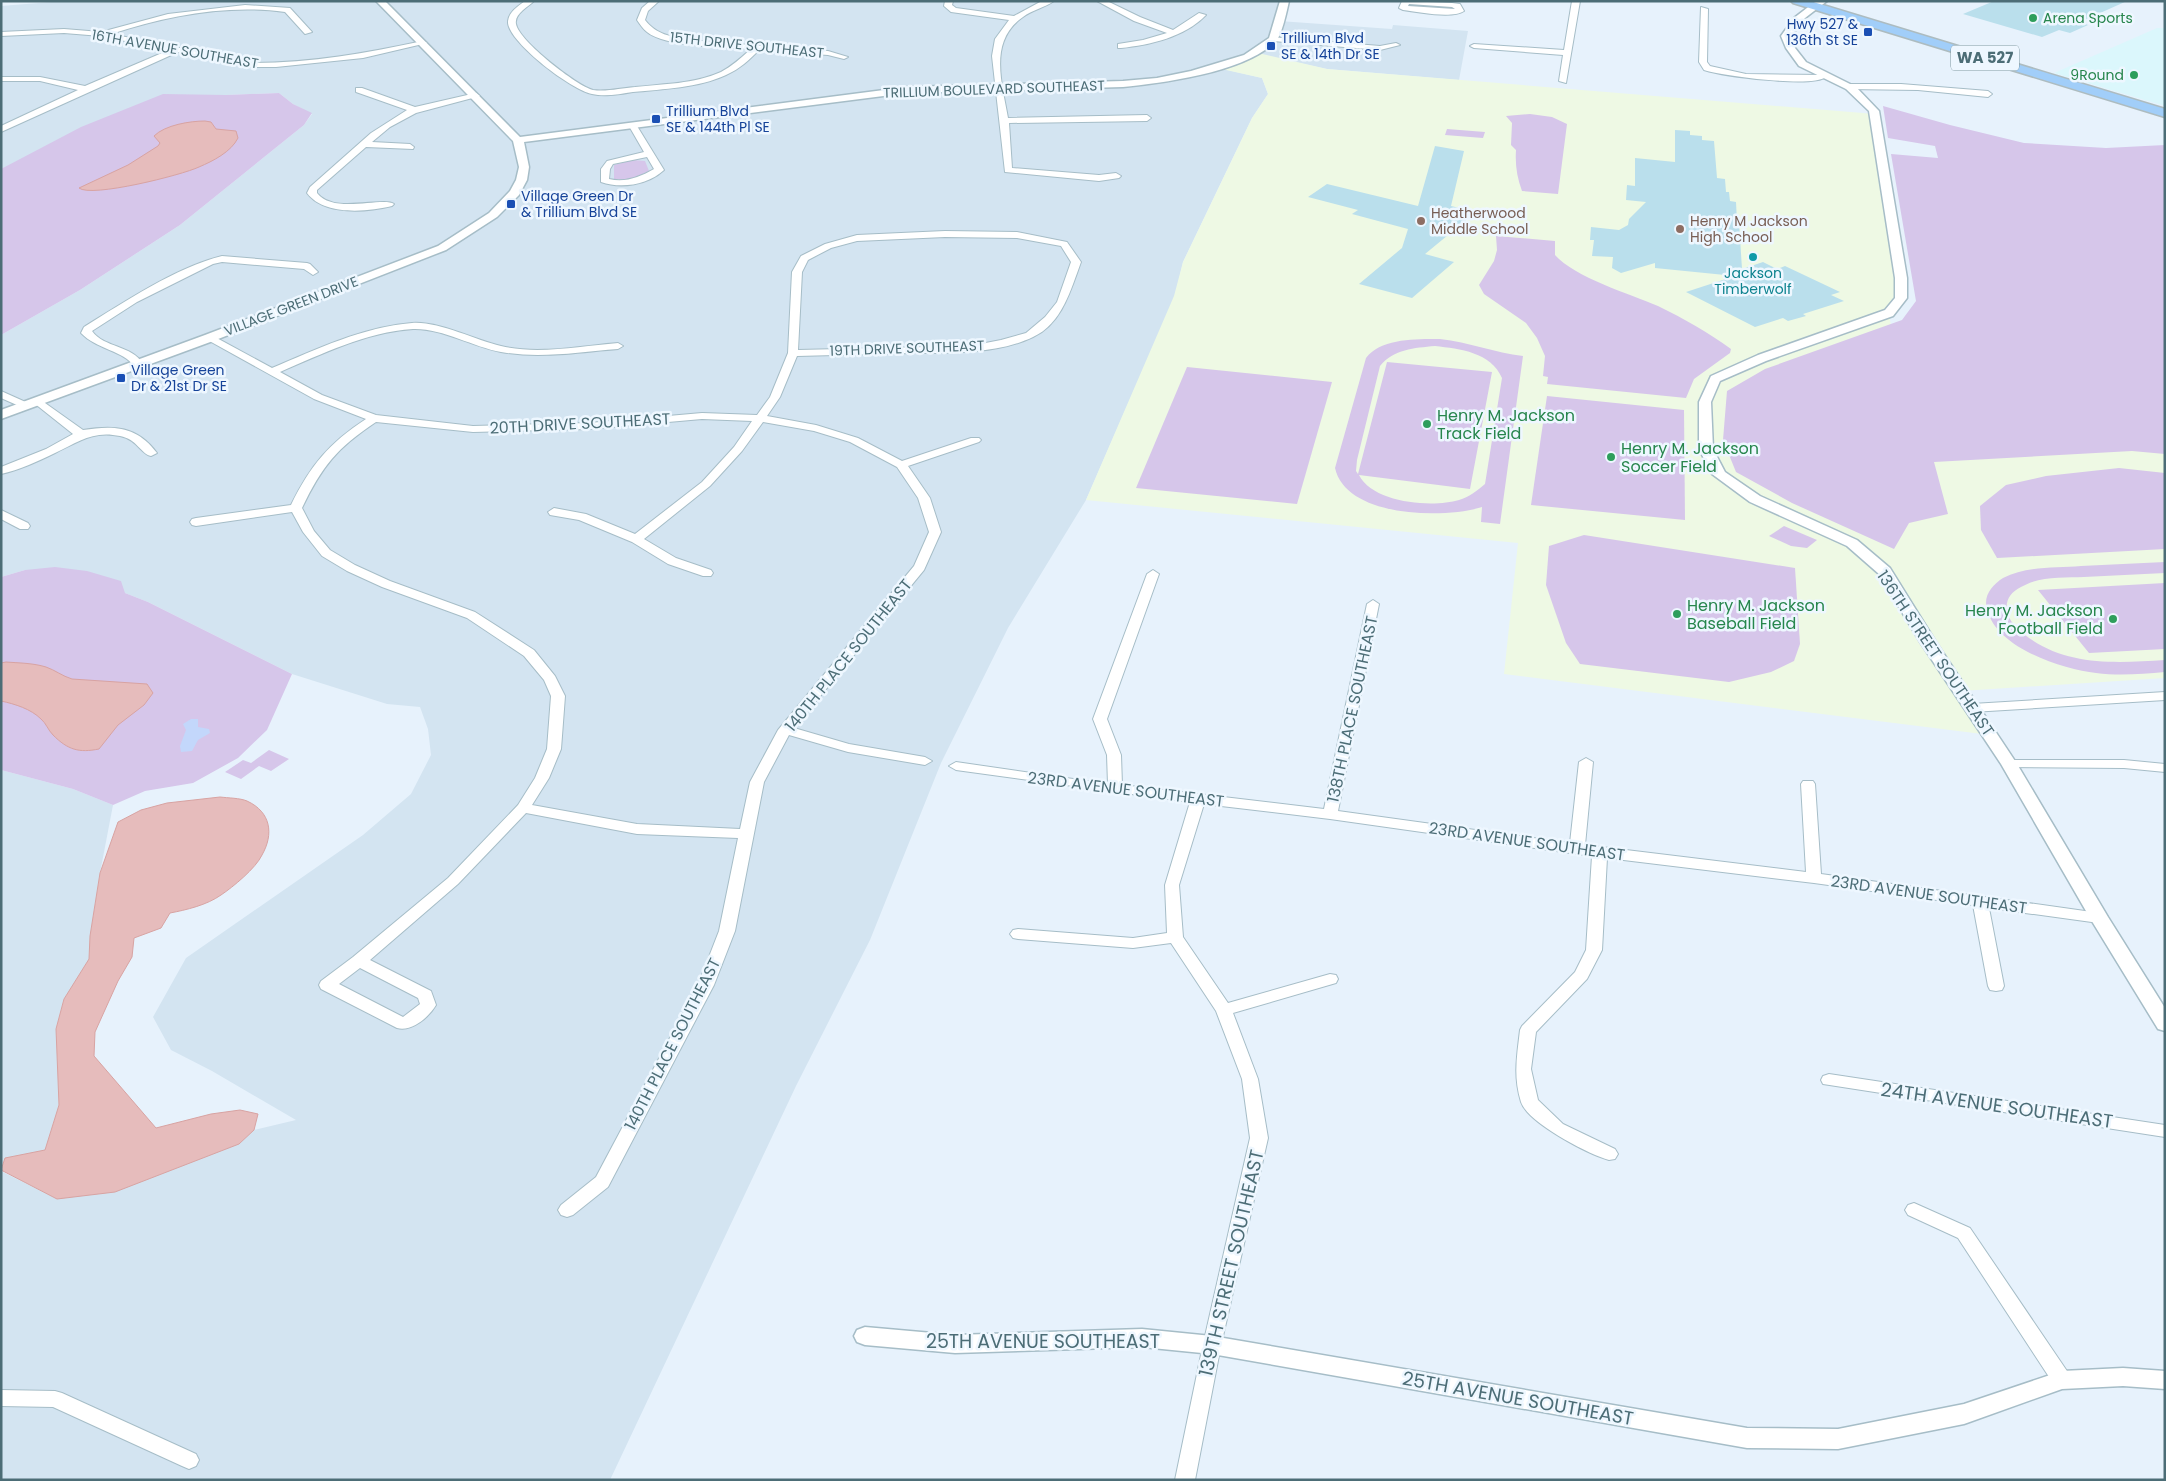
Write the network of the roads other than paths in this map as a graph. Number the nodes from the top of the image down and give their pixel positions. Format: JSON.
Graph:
{"nodes":[{"id":1,"x":380,"y":1,"type":"edge"},
{"id":2,"x":530,"y":1,"type":"edge"},
{"id":3,"x":655,"y":1,"type":"edge"},
{"id":4,"x":949,"y":1,"type":"edge"},
{"id":5,"x":1050,"y":1,"type":"edge"},
{"id":6,"x":1101,"y":1,"type":"edge"},
{"id":7,"x":1285,"y":1,"type":"edge"},
{"id":8,"x":1406,"y":1,"type":"edge"},
{"id":9,"x":1576,"y":1,"type":"edge"},
{"id":10,"x":1797,"y":1,"type":"edge"},
{"id":11,"x":1818,"y":4,"type":"edge"},
{"id":12,"x":1704,"y":9,"type":"dead end"},
{"id":13,"x":1202,"y":15,"type":"dead end"},
{"id":14,"x":1015,"y":19,"type":"junction"},
{"id":15,"x":308,"y":32,"type":"dead end"},
{"id":16,"x":1172,"y":32,"type":"junction"},
{"id":17,"x":1,"y":34,"type":"edge"},
{"id":18,"x":101,"y":34,"type":"junction"},
{"id":19,"x":1273,"y":39,"type":"junction"},
{"id":20,"x":423,"y":43,"type":"junction"},
{"id":21,"x":1396,"y":45,"type":"dead end"},
{"id":22,"x":1121,"y":46,"type":"dead end"},
{"id":23,"x":1474,"y":46,"type":"dead end"},
{"id":24,"x":756,"y":48,"type":"junction"},
{"id":25,"x":177,"y":50,"type":"junction"},
{"id":26,"x":1567,"y":53,"type":"junction"},
{"id":27,"x":844,"y":58,"type":"dead end"},
{"id":28,"x":1822,"y":77,"type":"junction"},
{"id":29,"x":1,"y":79,"type":"edge"},
{"id":30,"x":1563,"y":82,"type":"dead end"},
{"id":31,"x":998,"y":87,"type":"junction"},
{"id":32,"x":1849,"y":87,"type":"junction"},
{"id":33,"x":86,"y":89,"type":"junction"},
{"id":34,"x":359,"y":90,"type":"dead end"},
{"id":35,"x":1988,"y":94,"type":"dead end"},
{"id":36,"x":476,"y":96,"type":"junction"},
{"id":37,"x":414,"y":110,"type":"junction"},
{"id":38,"x":2165,"y":113,"type":"edge"},
{"id":39,"x":1147,"y":118,"type":"dead end"},
{"id":40,"x":1004,"y":121,"type":"junction"},
{"id":41,"x":632,"y":126,"type":"junction"},
{"id":42,"x":1,"y":129,"type":"edge"},
{"id":43,"x":518,"y":140,"type":"junction"},
{"id":44,"x":366,"y":144,"type":"junction"},
{"id":45,"x":410,"y":147,"type":"dead end"},
{"id":46,"x":649,"y":154,"type":"junction"},
{"id":47,"x":1116,"y":176,"type":"dead end"},
{"id":48,"x":389,"y":204,"type":"dead end"},
{"id":49,"x":314,"y":272,"type":"dead end"},
{"id":50,"x":209,"y":338,"type":"junction"},
{"id":51,"x":618,"y":346,"type":"dead end"},
{"id":52,"x":793,"y":353,"type":"junction"},
{"id":53,"x":138,"y":364,"type":"junction"},
{"id":54,"x":270,"y":372,"type":"junction"},
{"id":55,"x":1,"y":394,"type":"edge"},
{"id":56,"x":38,"y":401,"type":"junction"},
{"id":57,"x":26,"y":406,"type":"junction"},
{"id":58,"x":1,"y":415,"type":"edge"},
{"id":59,"x":374,"y":418,"type":"junction"},
{"id":60,"x":761,"y":418,"type":"junction"},
{"id":61,"x":81,"y":434,"type":"junction"},
{"id":62,"x":974,"y":440,"type":"dead end"},
{"id":63,"x":151,"y":452,"type":"dead end"},
{"id":64,"x":902,"y":465,"type":"junction"},
{"id":65,"x":1,"y":471,"type":"edge"},
{"id":66,"x":296,"y":508,"type":"junction"},
{"id":67,"x":554,"y":512,"type":"dead end"},
{"id":68,"x":1,"y":514,"type":"edge"},
{"id":69,"x":196,"y":522,"type":"dead end"},
{"id":70,"x":24,"y":526,"type":"dead end"},
{"id":71,"x":636,"y":539,"type":"junction"},
{"id":72,"x":707,"y":574,"type":"dead end"},
{"id":73,"x":1153,"y":574,"type":"dead end"},
{"id":74,"x":1374,"y":604,"type":"dead end"},
{"id":75,"x":2165,"y":696,"type":"edge"},
{"id":76,"x":1972,"y":708,"type":"junction"},
{"id":77,"x":785,"y":730,"type":"junction"},
{"id":78,"x":925,"y":761,"type":"dead end"},
{"id":79,"x":1586,"y":762,"type":"dead end"},
{"id":80,"x":2009,"y":764,"type":"junction"},
{"id":81,"x":956,"y":766,"type":"dead end"},
{"id":82,"x":2165,"y":768,"type":"edge"},
{"id":83,"x":1808,"y":784,"type":"dead end"},
{"id":84,"x":1115,"y":789,"type":"junction"},
{"id":85,"x":1198,"y":799,"type":"junction"},
{"id":86,"x":523,"y":808,"type":"junction"},
{"id":87,"x":1330,"y":814,"type":"junction"},
{"id":88,"x":747,"y":834,"type":"junction"},
{"id":89,"x":1576,"y":848,"type":"junction"},
{"id":90,"x":1600,"y":852,"type":"junction"},
{"id":91,"x":1814,"y":878,"type":"junction"},
{"id":92,"x":1980,"y":901,"type":"junction"},
{"id":93,"x":2098,"y":918,"type":"junction"},
{"id":94,"x":1018,"y":934,"type":"dead end"},
{"id":95,"x":1175,"y":937,"type":"junction"},
{"id":96,"x":360,"y":960,"type":"junction"},
{"id":97,"x":1330,"y":979,"type":"dead end"},
{"id":98,"x":1996,"y":986,"type":"dead end"},
{"id":99,"x":1224,"y":1010,"type":"junction"},
{"id":100,"x":2165,"y":1024,"type":"edge"},
{"id":101,"x":1829,"y":1080,"type":"dead end"},
{"id":102,"x":2165,"y":1130,"type":"edge"},
{"id":103,"x":1609,"y":1154,"type":"dead end"},
{"id":104,"x":567,"y":1210,"type":"dead end"},
{"id":105,"x":1914,"y":1210,"type":"dead end"},
{"id":106,"x":865,"y":1336,"type":"dead end"},
{"id":107,"x":1212,"y":1345,"type":"junction"},
{"id":108,"x":2062,"y":1380,"type":"junction"},
{"id":109,"x":2165,"y":1380,"type":"edge"},
{"id":110,"x":1,"y":1398,"type":"edge"},
{"id":111,"x":190,"y":1460,"type":"dead end"},
{"id":112,"x":1185,"y":1480,"type":"edge"}],
"edges":[{"from":1,"to":20,"type":"street"},
{"from":2,"to":24,"type":"street"},
{"from":3,"to":24,"type":"street","name":"15TH DRIVE SOUTHEAST"},
{"from":4,"to":14,"type":"street"},
{"from":5,"to":14,"type":"street"},
{"from":6,"to":16,"type":"street"},
{"from":7,"to":19,"type":"street"},
{"from":8,"to":8,"type":"street"},
{"from":9,"to":26,"type":"street"},
{"from":10,"to":11,"type":"main road","number":"WA 527"},
{"from":11,"to":28,"type":"street","name":"136TH STREET SOUTHEAST"},
{"from":11,"to":38,"type":"main road","number":"WA 527"},
{"from":12,"to":28,"type":"street"},
{"from":13,"to":16,"type":"street"},
{"from":14,"to":31,"type":"street"},
{"from":15,"to":18,"type":"street"},
{"from":16,"to":22,"type":"street"},
{"from":17,"to":18,"type":"street","name":"16TH AVENUE SOUTHEAST"},
{"from":18,"to":25,"type":"street","name":"16TH AVENUE SOUTHEAST"},
{"from":19,"to":21,"type":"street"},
{"from":19,"to":31,"type":"street","name":"TRILLIUM BOULEVARD SOUTHEAST"},
{"from":20,"to":25,"type":"street","name":"16TH AVENUE SOUTHEAST"},
{"from":20,"to":36,"type":"street"},
{"from":23,"to":26,"type":"street"},
{"from":24,"to":27,"type":"street","name":"15TH DRIVE SOUTHEAST"},
{"from":25,"to":33,"type":"street"},
{"from":26,"to":30,"type":"street"},
{"from":28,"to":32,"type":"street","name":"136TH STREET SOUTHEAST"},
{"from":29,"to":33,"type":"street"},
{"from":31,"to":40,"type":"street"},
{"from":31,"to":41,"type":"street","name":"TRILLIUM BOULEVARD SOUTHEAST"},
{"from":32,"to":35,"type":"street"},
{"from":32,"to":76,"type":"street","name":"136TH STREET SOUTHEAST"},
{"from":33,"to":42,"type":"street"},
{"from":34,"to":37,"type":"street"},
{"from":36,"to":37,"type":"street"},
{"from":36,"to":43,"type":"street"},
{"from":37,"to":44,"type":"street"},
{"from":39,"to":40,"type":"street"},
{"from":40,"to":47,"type":"street"},
{"from":41,"to":43,"type":"street","name":"TRILLIUM BOULEVARD SOUTHEAST"},
{"from":41,"to":46,"type":"street"},
{"from":43,"to":50,"type":"street","name":"VILLAGE GREEN DRIVE"},
{"from":44,"to":45,"type":"street"},
{"from":44,"to":48,"type":"street"},
{"from":46,"to":46,"type":"street"},
{"from":49,"to":53,"type":"street"},
{"from":50,"to":53,"type":"street","name":"VILLAGE GREEN DRIVE"},
{"from":50,"to":54,"type":"street","name":"20TH DRIVE SOUTHEAST"},
{"from":51,"to":54,"type":"street"},
{"from":52,"to":52,"type":"street","name":"19TH DRIVE SOUTHEAST"},
{"from":52,"to":60,"type":"street"},
{"from":53,"to":56,"type":"street","name":"VILLAGE GREEN DRIVE"},
{"from":54,"to":59,"type":"street","name":"20TH DRIVE SOUTHEAST"},
{"from":55,"to":57,"type":"street"},
{"from":56,"to":57,"type":"street","name":"VILLAGE GREEN DRIVE"},
{"from":56,"to":61,"type":"street"},
{"from":57,"to":58,"type":"street","name":"VILLAGE GREEN DRIVE"},
{"from":59,"to":60,"type":"street","name":"20TH DRIVE SOUTHEAST"},
{"from":59,"to":66,"type":"street"},
{"from":60,"to":64,"type":"street","name":"20TH DRIVE SOUTHEAST"},
{"from":60,"to":71,"type":"street"},
{"from":61,"to":63,"type":"street"},
{"from":61,"to":65,"type":"street"},
{"from":62,"to":64,"type":"street"},
{"from":64,"to":77,"type":"street","name":"140TH PLACE SOUTHEAST"},
{"from":66,"to":69,"type":"street"},
{"from":66,"to":86,"type":"street"},
{"from":67,"to":71,"type":"street"},
{"from":68,"to":70,"type":"street"},
{"from":71,"to":72,"type":"street"},
{"from":73,"to":84,"type":"street"},
{"from":74,"to":87,"type":"street","name":"138TH PLACE SOUTHEAST"},
{"from":75,"to":76,"type":"street"},
{"from":76,"to":80,"type":"street","name":"136TH STREET SOUTHEAST"},
{"from":77,"to":78,"type":"street"},
{"from":77,"to":88,"type":"street","name":"140TH PLACE SOUTHEAST"},
{"from":79,"to":89,"type":"street"},
{"from":80,"to":82,"type":"street"},
{"from":80,"to":93,"type":"street","name":"136TH STREET SOUTHEAST"},
{"from":81,"to":84,"type":"street","name":"23RD AVENUE SOUTHEAST"},
{"from":83,"to":91,"type":"street"},
{"from":84,"to":85,"type":"street","name":"23RD AVENUE SOUTHEAST"},
{"from":85,"to":87,"type":"street","name":"23RD AVENUE SOUTHEAST"},
{"from":85,"to":95,"type":"street"},
{"from":86,"to":88,"type":"street"},
{"from":86,"to":96,"type":"street"},
{"from":87,"to":89,"type":"street","name":"23RD AVENUE SOUTHEAST"},
{"from":88,"to":104,"type":"street","name":"140TH PLACE SOUTHEAST"},
{"from":89,"to":90,"type":"street","name":"23RD AVENUE SOUTHEAST"},
{"from":90,"to":91,"type":"street","name":"23RD AVENUE SOUTHEAST"},
{"from":90,"to":103,"type":"street"},
{"from":91,"to":92,"type":"street","name":"23RD AVENUE SOUTHEAST"},
{"from":92,"to":93,"type":"street","name":"23RD AVENUE SOUTHEAST"},
{"from":92,"to":98,"type":"street"},
{"from":93,"to":100,"type":"street","name":"136TH STREET SOUTHEAST"},
{"from":94,"to":95,"type":"street"},
{"from":95,"to":99,"type":"street","name":"139TH STREET SOUTHEAST"},
{"from":96,"to":96,"type":"street"},
{"from":97,"to":99,"type":"street"},
{"from":99,"to":107,"type":"street","name":"139TH STREET SOUTHEAST"},
{"from":101,"to":102,"type":"street","name":"24TH AVENUE SOUTHEAST"},
{"from":105,"to":108,"type":"street"},
{"from":106,"to":107,"type":"street","name":"25TH AVENUE SOUTHEAST"},
{"from":107,"to":108,"type":"street","name":"25TH AVENUE SOUTHEAST"},
{"from":107,"to":112,"type":"street","name":"139TH STREET SOUTHEAST"},
{"from":108,"to":109,"type":"street","name":"25TH AVENUE SOUTHEAST"},
{"from":110,"to":111,"type":"street"}]}
